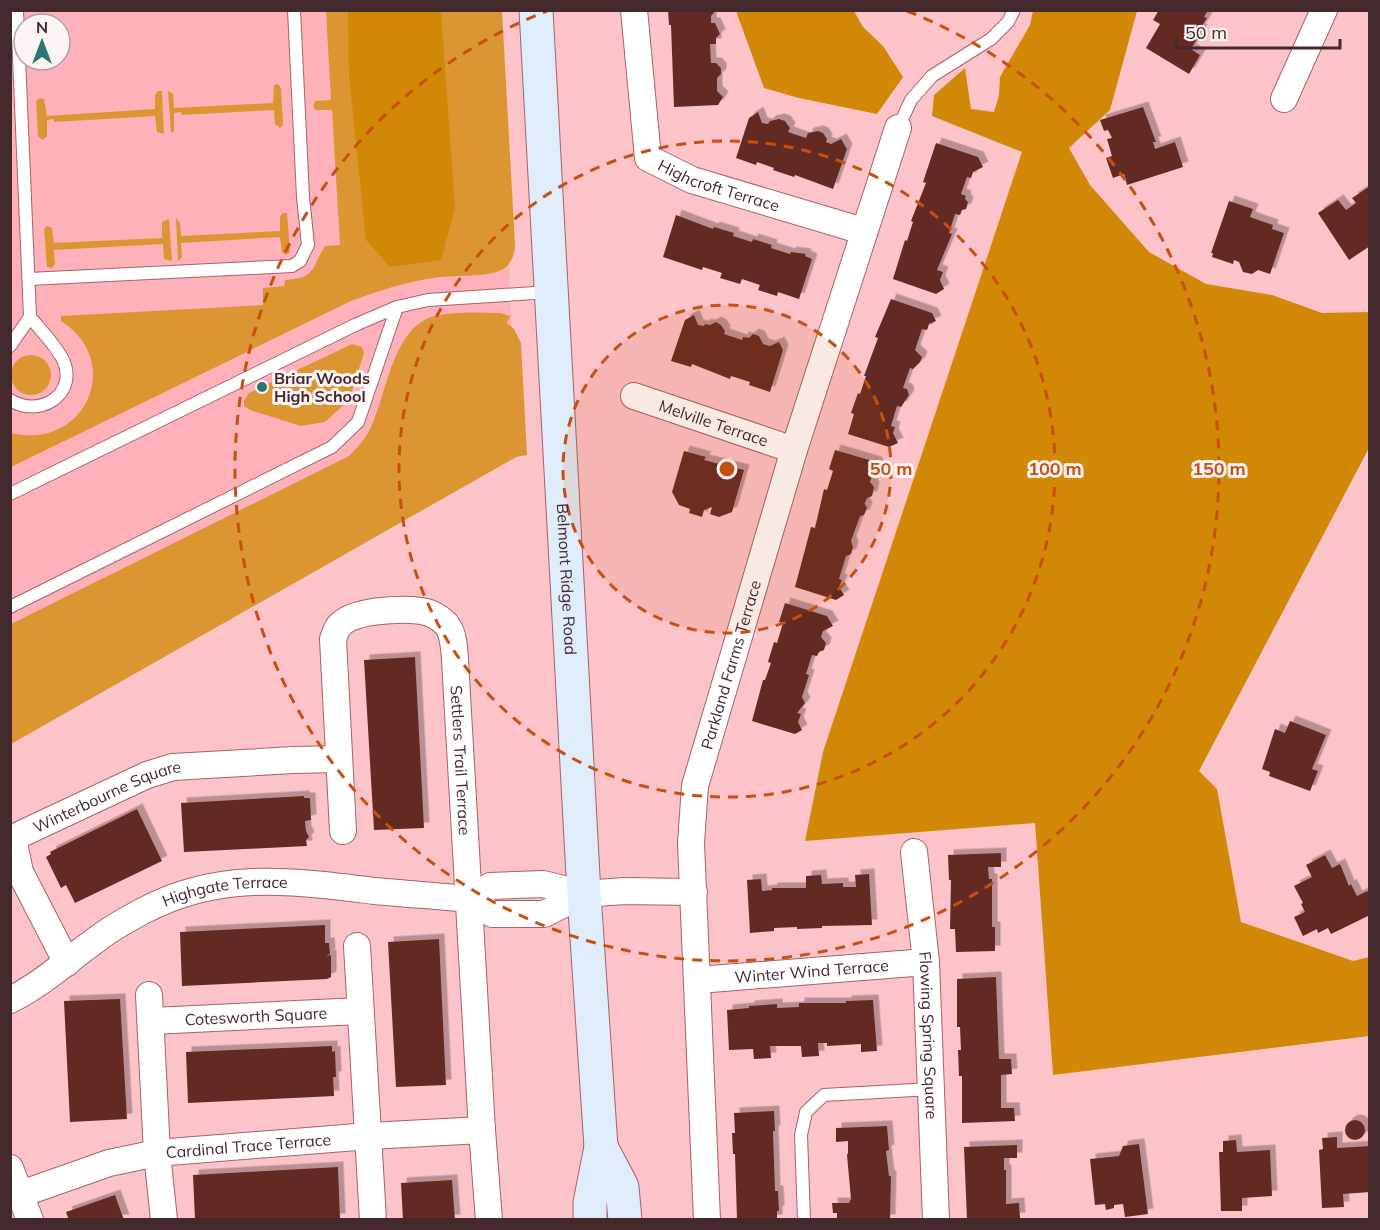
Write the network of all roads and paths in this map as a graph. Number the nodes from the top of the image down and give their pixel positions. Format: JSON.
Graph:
{"nodes":[{"id":1,"x":16,"y":10,"type":"edge"},
{"id":2,"x":294,"y":10,"type":"edge"},
{"id":3,"x":536,"y":10,"type":"edge"},
{"id":4,"x":634,"y":10,"type":"edge"},
{"id":5,"x":1014,"y":10,"type":"edge"},
{"id":6,"x":1324,"y":10,"type":"edge"},
{"id":7,"x":1284,"y":99,"type":"dead end"},
{"id":8,"x":897,"y":128,"type":"joint"},
{"id":9,"x":863,"y":231,"type":"junction"},
{"id":10,"x":29,"y":279,"type":"junction"},
{"id":11,"x":551,"y":292,"type":"junction"},
{"id":12,"x":397,"y":307,"type":"junction"},
{"id":13,"x":30,"y":317,"type":"junction"},
{"id":14,"x":10,"y":346,"type":"edge"},
{"id":15,"x":634,"y":396,"type":"dead end"},
{"id":16,"x":10,"y":400,"type":"edge"},
{"id":17,"x":794,"y":450,"type":"junction"},
{"id":18,"x":10,"y":494,"type":"edge"},
{"id":19,"x":10,"y":607,"type":"edge"},
{"id":20,"x":338,"y":759,"type":"junction"},
{"id":21,"x":343,"y":831,"type":"dead end"},
{"id":22,"x":914,"y":852,"type":"dead end"},
{"id":23,"x":694,"y":892,"type":"junction"},
{"id":24,"x":584,"y":894,"type":"junction"},
{"id":25,"x":470,"y":899,"type":"junction"},
{"id":26,"x":357,"y":946,"type":"dead end"},
{"id":27,"x":926,"y":962,"type":"junction"},
{"id":28,"x":67,"y":963,"type":"junction"},
{"id":29,"x":698,"y":980,"type":"junction"},
{"id":30,"x":149,"y":995,"type":"dead end"},
{"id":31,"x":10,"y":1000,"type":"edge"},
{"id":32,"x":360,"y":1011,"type":"junction"},
{"id":33,"x":152,"y":1021,"type":"junction"},
{"id":34,"x":932,"y":1089,"type":"junction"},
{"id":35,"x":482,"y":1130,"type":"junction"},
{"id":36,"x":369,"y":1136,"type":"junction"},
{"id":37,"x":601,"y":1147,"type":"junction"},
{"id":38,"x":157,"y":1153,"type":"junction"},
{"id":39,"x":10,"y":1168,"type":"edge"},
{"id":40,"x":21,"y":1194,"type":"junction"},
{"id":41,"x":30,"y":1220,"type":"edge"},
{"id":42,"x":164,"y":1220,"type":"edge"},
{"id":43,"x":373,"y":1220,"type":"edge"},
{"id":44,"x":489,"y":1220,"type":"edge"},
{"id":45,"x":590,"y":1220,"type":"edge"},
{"id":46,"x":625,"y":1220,"type":"edge"},
{"id":47,"x":707,"y":1220,"type":"edge"},
{"id":48,"x":804,"y":1220,"type":"edge"},
{"id":49,"x":936,"y":1220,"type":"edge"}],
"edges":[{"from":1,"to":10,"type":"lane"},
{"from":2,"to":10,"type":"lane"},
{"from":3,"to":11,"type":"main road","name":"Belmont Ridge Road"},
{"from":4,"to":9,"type":"street","name":"Highcroft Terrace"},
{"from":5,"to":8,"type":"lane"},
{"from":6,"to":7,"type":"street"},
{"from":8,"to":9,"type":"street","name":"Parkland Farms Terrace"},
{"from":9,"to":17,"type":"street","name":"Parkland Farms Terrace"},
{"from":10,"to":13,"type":"lane"},
{"from":11,"to":12,"type":"lane"},
{"from":11,"to":24,"type":"main road","name":"Belmont Ridge Road"},
{"from":12,"to":18,"type":"lane"},
{"from":12,"to":19,"type":"lane"},
{"from":13,"to":14,"type":"lane"},
{"from":13,"to":16,"type":"lane"},
{"from":15,"to":17,"type":"street","name":"Melville Terrace"},
{"from":17,"to":23,"type":"street","name":"Parkland Farms Terrace"},
{"from":20,"to":21,"type":"street","name":"Settlers Trail Terrace"},
{"from":20,"to":25,"type":"street","name":"Settlers Trail Terrace"},
{"from":20,"to":28,"type":"street","name":"Winterbourne Square"},
{"from":22,"to":27,"type":"street","name":"Flowing Spring Square"},
{"from":23,"to":24,"type":"street"},
{"from":23,"to":29,"type":"street","name":"Parkland Farms Terrace"},
{"from":24,"to":25,"type":"street"},
{"from":24,"to":37,"type":"main road","name":"Belmont Ridge Road"},
{"from":25,"to":28,"type":"street","name":"Highgate Terrace"},
{"from":25,"to":35,"type":"street","name":"Settlers Trail Terrace"},
{"from":26,"to":32,"type":"street"},
{"from":27,"to":29,"type":"street","name":"Winter Wind Terrace"},
{"from":27,"to":34,"type":"street","name":"Flowing Spring Square"},
{"from":28,"to":31,"type":"street","name":"Highgate Terrace"},
{"from":29,"to":47,"type":"street","name":"Parkland Farms Terrace"},
{"from":30,"to":33,"type":"street"},
{"from":32,"to":33,"type":"street","name":"Cotesworth Square"},
{"from":32,"to":36,"type":"street"},
{"from":33,"to":38,"type":"street"},
{"from":34,"to":48,"type":"lane"},
{"from":34,"to":49,"type":"street","name":"Flowing Spring Square"},
{"from":35,"to":36,"type":"street","name":"Cardinal Trace Terrace"},
{"from":35,"to":44,"type":"street","name":"Settlers Trail Terrace"},
{"from":36,"to":38,"type":"street","name":"Cardinal Trace Terrace"},
{"from":36,"to":43,"type":"street"},
{"from":37,"to":45,"type":"main road","name":"Belmont Ridge Road"},
{"from":37,"to":46,"type":"main road","name":"Belmont Ridge Road"},
{"from":38,"to":40,"type":"street","name":"Cardinal Trace Terrace"},
{"from":38,"to":42,"type":"street"},
{"from":39,"to":40,"type":"street"},
{"from":40,"to":41,"type":"street"}]}
